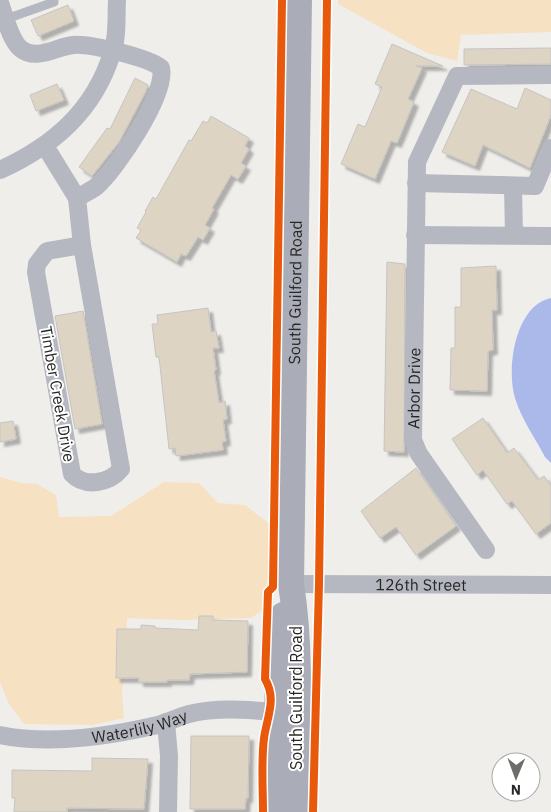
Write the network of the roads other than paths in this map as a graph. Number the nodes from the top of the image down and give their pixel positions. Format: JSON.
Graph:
{"nodes":[{"id":1,"x":54,"y":0,"type":"edge"},
{"id":2,"x":117,"y":0,"type":"edge"},
{"id":3,"x":299,"y":0,"type":"edge"},
{"id":4,"x":3,"y":11,"type":"edge"},
{"id":5,"x":113,"y":52,"type":"junction"},
{"id":6,"x":551,"y":75,"type":"edge"},
{"id":7,"x":45,"y":146,"type":"junction"},
{"id":8,"x":551,"y":148,"type":"edge"},
{"id":9,"x":0,"y":170,"type":"edge"},
{"id":10,"x":416,"y":183,"type":"junction"},
{"id":11,"x":514,"y":186,"type":"junction"},
{"id":12,"x":77,"y":198,"type":"junction"},
{"id":13,"x":415,"y":235,"type":"junction"},
{"id":14,"x":514,"y":235,"type":"junction"},
{"id":15,"x":551,"y":236,"type":"edge"},
{"id":16,"x":82,"y":245,"type":"junction"},
{"id":17,"x":486,"y":550,"type":"dead end"},
{"id":18,"x":291,"y":584,"type":"junction"},
{"id":19,"x":551,"y":585,"type":"edge"},
{"id":20,"x":287,"y":712,"type":"junction"},
{"id":21,"x":166,"y":722,"type":"junction"},
{"id":22,"x":0,"y":734,"type":"edge"},
{"id":23,"x":168,"y":812,"type":"edge"},
{"id":24,"x":276,"y":812,"type":"edge"},
{"id":25,"x":296,"y":812,"type":"edge"}],
"edges":[{"from":1,"to":4,"type":"lane"},
{"from":2,"to":5,"type":"street"},
{"from":3,"to":18,"type":"main road","name":"South Guilford Road"},
{"from":4,"to":5,"type":"street"},
{"from":5,"to":7,"type":"street"},
{"from":5,"to":12,"type":"street"},
{"from":6,"to":10,"type":"street","name":"Arbor Drive"},
{"from":7,"to":9,"type":"street"},
{"from":7,"to":12,"type":"street","name":"Timber Creek Drive"},
{"from":8,"to":11,"type":"street"},
{"from":10,"to":11,"type":"street"},
{"from":10,"to":13,"type":"street","name":"Arbor Drive"},
{"from":11,"to":14,"type":"street"},
{"from":12,"to":16,"type":"street","name":"Timber Creek Drive"},
{"from":13,"to":14,"type":"street"},
{"from":13,"to":17,"type":"street","name":"Arbor Drive"},
{"from":14,"to":15,"type":"street"},
{"from":16,"to":16,"type":"street","name":"Timber Creek Drive"},
{"from":18,"to":19,"type":"street","name":"126th Street"},
{"from":18,"to":20,"type":"main road","name":"South Guilford Road"},
{"from":20,"to":21,"type":"street","name":"Waterlily Way"},
{"from":20,"to":24,"type":"main road","name":"South Guilford Road"},
{"from":20,"to":25,"type":"main road","name":"South Guilford Road"},
{"from":21,"to":22,"type":"street","name":"Waterlily Way"},
{"from":21,"to":23,"type":"street"}]}
